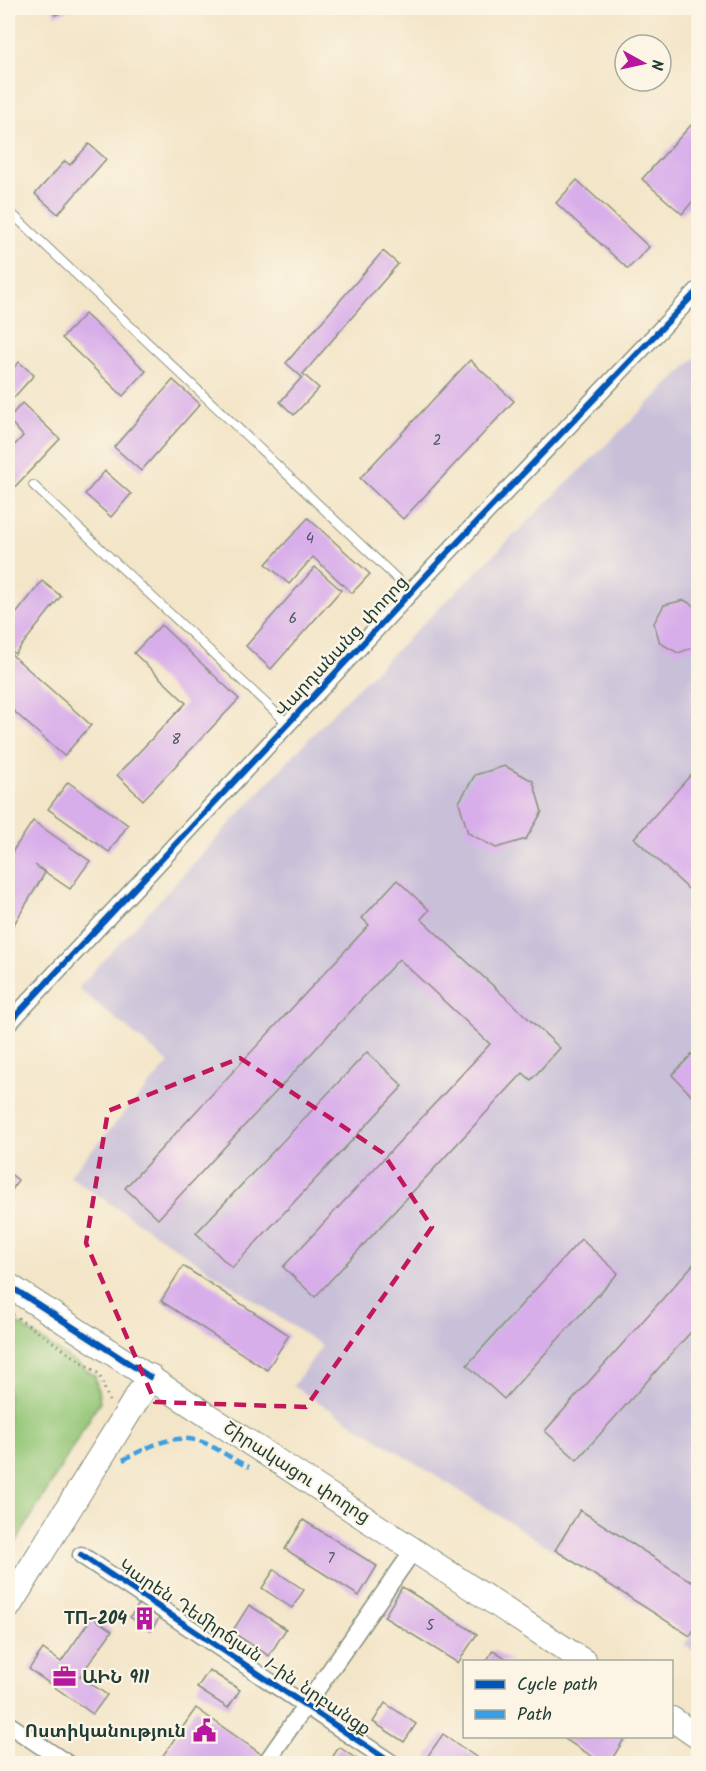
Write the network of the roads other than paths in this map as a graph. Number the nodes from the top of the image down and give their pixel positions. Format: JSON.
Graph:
{"nodes":[{"id":1,"x":8,"y":210,"type":"edge"},
{"id":2,"x":699,"y":290,"type":"edge"},
{"id":3,"x":33,"y":485,"type":"dead end"},
{"id":4,"x":411,"y":592,"type":"junction"},
{"id":5,"x":288,"y":724,"type":"junction"},
{"id":6,"x":8,"y":1024,"type":"edge"},
{"id":7,"x":8,"y":1285,"type":"edge"},
{"id":8,"x":150,"y":1377,"type":"junction"},
{"id":9,"x":415,"y":1548,"type":"junction"},
{"id":10,"x":81,"y":1555,"type":"dead end"},
{"id":11,"x":8,"y":1606,"type":"edge"},
{"id":12,"x":582,"y":1660,"type":"edge"},
{"id":13,"x":305,"y":1705,"type":"junction"},
{"id":14,"x":673,"y":1720,"type":"edge"},
{"id":15,"x":8,"y":1724,"type":"edge"},
{"id":16,"x":699,"y":1737,"type":"edge"},
{"id":17,"x":68,"y":1764,"type":"edge"},
{"id":18,"x":265,"y":1764,"type":"edge"},
{"id":19,"x":393,"y":1764,"type":"edge"}],
"edges":[{"from":1,"to":4,"type":"lane"},
{"from":2,"to":4,"type":"street","name":"Վարդանանց փողոց"},
{"from":3,"to":5,"type":"lane"},
{"from":4,"to":5,"type":"street","name":"Վարդանանց փողոց"},
{"from":5,"to":6,"type":"street","name":"Վարդանանց փողոց"},
{"from":7,"to":8,"type":"main road","name":"Շիրակացու փողոց"},
{"from":8,"to":9,"type":"main road","name":"Շիրակացու փողոց"},
{"from":8,"to":11,"type":"main road"},
{"from":9,"to":12,"type":"main road","name":"Շիրակացու փողոց"},
{"from":9,"to":13,"type":"street"},
{"from":10,"to":13,"type":"street","name":"Կարեն Դեմիրճյան 1-ին նրբանցք"},
{"from":13,"to":18,"type":"street"},
{"from":13,"to":19,"type":"street","name":"Կարեն Դեմիրճյան 1-ին նրբանցք"},
{"from":14,"to":16,"type":"main road"},
{"from":15,"to":17,"type":"street"}]}
